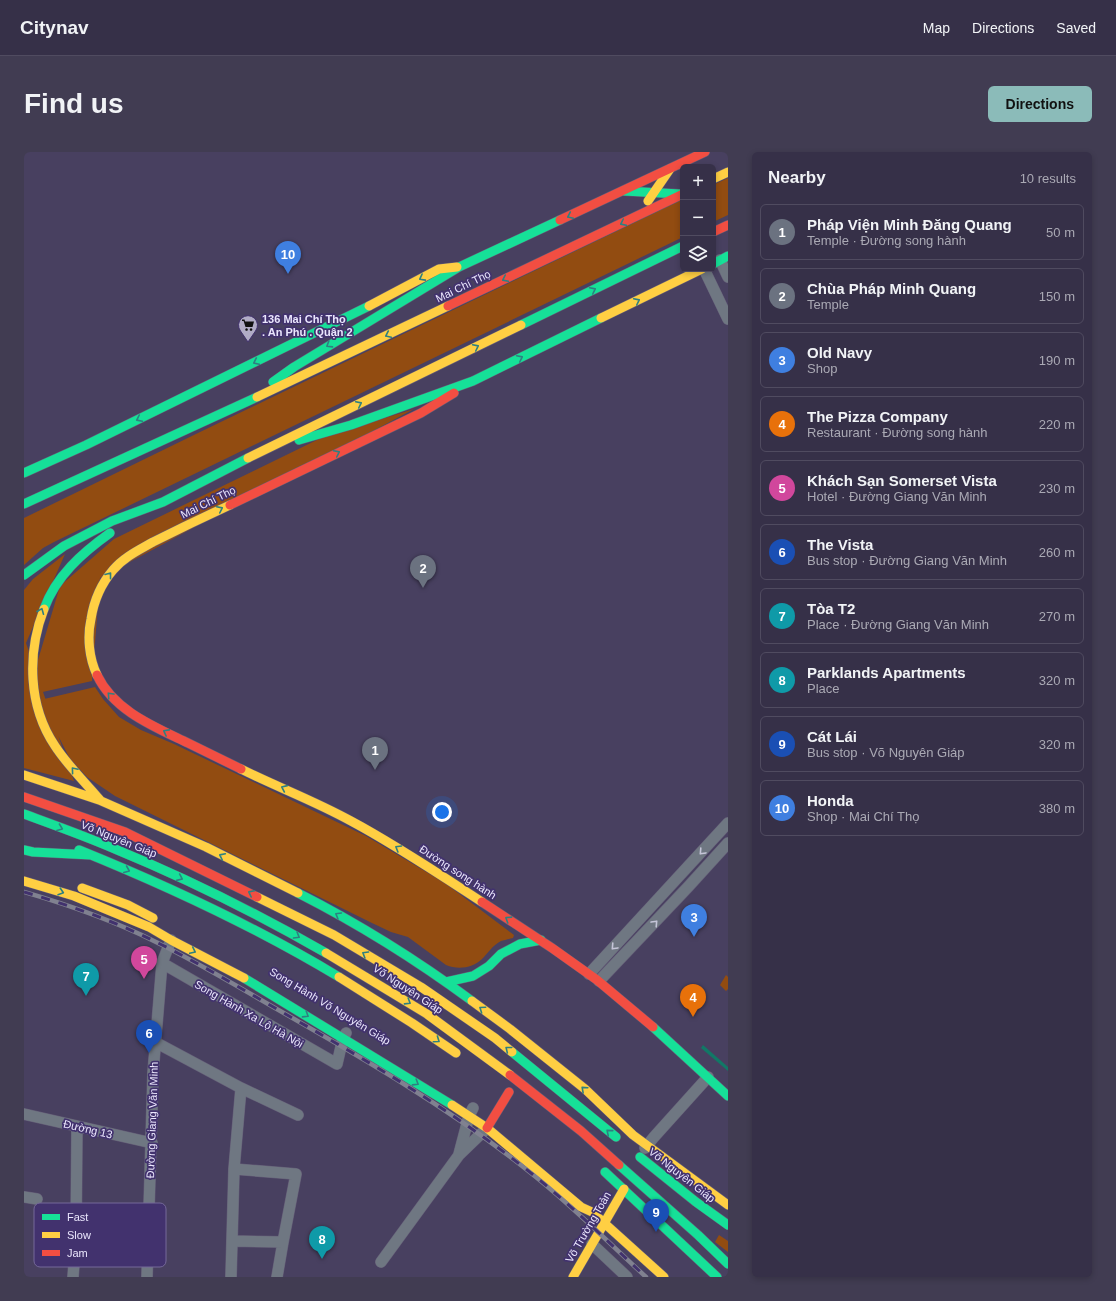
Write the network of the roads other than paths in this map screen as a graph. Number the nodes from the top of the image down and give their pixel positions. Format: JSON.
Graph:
{"nodes":[{"id":1,"x":705,"y":152,"type":"edge"},
{"id":2,"x":670,"y":169,"type":"junction"},
{"id":3,"x":728,"y":172,"type":"edge"},
{"id":4,"x":716,"y":178,"type":"edge"},
{"id":5,"x":624,"y":191,"type":"junction"},
{"id":6,"x":654,"y":192,"type":"junction"},
{"id":7,"x":680,"y":194,"type":"edge"},
{"id":8,"x":680,"y":195,"type":"edge"},
{"id":9,"x":637,"y":216,"type":"junction"},
{"id":10,"x":728,"y":224,"type":"edge"},
{"id":11,"x":716,"y":230,"type":"edge"},
{"id":12,"x":680,"y":247,"type":"edge"},
{"id":13,"x":720,"y":260,"type":"edge"},
{"id":14,"x":459,"y":267,"type":"junction"},
{"id":15,"x":697,"y":272,"type":"edge"},
{"id":16,"x":705,"y":272,"type":"edge"},
{"id":17,"x":728,"y":278,"type":"edge"},
{"id":18,"x":727,"y":315,"type":"edge"},
{"id":19,"x":270,"y":356,"type":"junction"},
{"id":20,"x":473,"y":381,"type":"junction"},
{"id":21,"x":252,"y":399,"type":"junction"},
{"id":22,"x":300,"y":440,"type":"junction"},
{"id":23,"x":274,"y":445,"type":"junction"},
{"id":24,"x":24,"y":473,"type":"edge"},
{"id":25,"x":24,"y":483,"type":"edge"},
{"id":26,"x":24,"y":504,"type":"edge"},
{"id":27,"x":148,"y":507,"type":"junction"},
{"id":28,"x":119,"y":528,"type":"junction"},
{"id":29,"x":42,"y":562,"type":"junction"},
{"id":30,"x":24,"y":575,"type":"edge"},
{"id":31,"x":24,"y":583,"type":"edge"},
{"id":32,"x":141,"y":718,"type":"joint"},
{"id":33,"x":24,"y":775,"type":"edge"},
{"id":34,"x":24,"y":797,"type":"edge"},
{"id":35,"x":99,"y":800,"type":"junction"},
{"id":36,"x":24,"y":814,"type":"edge"},
{"id":37,"x":728,"y":823,"type":"edge"},
{"id":38,"x":125,"y":832,"type":"junction"},
{"id":39,"x":64,"y":844,"type":"dead end"},
{"id":40,"x":728,"y":844,"type":"edge"},
{"id":41,"x":206,"y":847,"type":"junction"},
{"id":42,"x":24,"y":850,"type":"edge"},
{"id":43,"x":170,"y":853,"type":"junction"},
{"id":44,"x":91,"y":855,"type":"junction"},
{"id":45,"x":24,"y":872,"type":"edge"},
{"id":46,"x":38,"y":876,"type":"dead end"},
{"id":47,"x":24,"y":881,"type":"edge"},
{"id":48,"x":74,"y":885,"type":"dead end"},
{"id":49,"x":159,"y":922,"type":"dead end"},
{"id":50,"x":171,"y":935,"type":"junction"},
{"id":51,"x":540,"y":940,"type":"junction"},
{"id":52,"x":162,"y":964,"type":"junction"},
{"id":53,"x":242,"y":966,"type":"dead end"},
{"id":54,"x":589,"y":974,"type":"junction"},
{"id":55,"x":599,"y":981,"type":"junction"},
{"id":56,"x":446,"y":982,"type":"junction"},
{"id":57,"x":345,"y":1034,"type":"junction"},
{"id":58,"x":155,"y":1042,"type":"junction"},
{"id":59,"x":379,"y":1050,"type":"dead end"},
{"id":60,"x":462,"y":1057,"type":"dead end"},
{"id":61,"x":708,"y":1077,"type":"junction"},
{"id":62,"x":241,"y":1088,"type":"junction"},
{"id":63,"x":443,"y":1088,"type":"dead end"},
{"id":64,"x":509,"y":1092,"type":"dead end"},
{"id":65,"x":728,"y":1096,"type":"edge"},
{"id":66,"x":471,"y":1112,"type":"junction"},
{"id":67,"x":24,"y":1114,"type":"edge"},
{"id":68,"x":298,"y":1115,"type":"dead end"},
{"id":69,"x":572,"y":1124,"type":"junction"},
{"id":70,"x":490,"y":1125,"type":"junction"},
{"id":71,"x":77,"y":1126,"type":"junction"},
{"id":72,"x":633,"y":1135,"type":"junction"},
{"id":73,"x":152,"y":1143,"type":"junction"},
{"id":74,"x":580,"y":1144,"type":"dead end"},
{"id":75,"x":625,"y":1145,"type":"dead end"},
{"id":76,"x":647,"y":1146,"type":"junction"},
{"id":77,"x":458,"y":1155,"type":"junction"},
{"id":78,"x":637,"y":1155,"type":"junction"},
{"id":79,"x":597,"y":1159,"type":"dead end"},
{"id":80,"x":618,"y":1164,"type":"junction"},
{"id":81,"x":601,"y":1168,"type":"dead end"},
{"id":82,"x":234,"y":1169,"type":"junction"},
{"id":83,"x":624,"y":1188,"type":"junction"},
{"id":84,"x":24,"y":1196,"type":"edge"},
{"id":85,"x":37,"y":1199,"type":"dead end"},
{"id":86,"x":76,"y":1203,"type":"edge"},
{"id":87,"x":150,"y":1203,"type":"edge"},
{"id":88,"x":728,"y":1205,"type":"edge"},
{"id":89,"x":604,"y":1222,"type":"junction"},
{"id":90,"x":728,"y":1225,"type":"edge"},
{"id":91,"x":232,"y":1241,"type":"junction"},
{"id":92,"x":283,"y":1242,"type":"junction"},
{"id":93,"x":592,"y":1244,"type":"junction"},
{"id":94,"x":381,"y":1262,"type":"dead end"},
{"id":95,"x":728,"y":1264,"type":"edge"},
{"id":96,"x":74,"y":1267,"type":"edge"},
{"id":97,"x":147,"y":1267,"type":"edge"},
{"id":98,"x":73,"y":1277,"type":"edge"},
{"id":99,"x":147,"y":1277,"type":"edge"},
{"id":100,"x":231,"y":1277,"type":"edge"},
{"id":101,"x":277,"y":1277,"type":"edge"},
{"id":102,"x":573,"y":1277,"type":"edge"},
{"id":103,"x":627,"y":1277,"type":"edge"},
{"id":104,"x":664,"y":1277,"type":"edge"},
{"id":105,"x":717,"y":1277,"type":"edge"}],
"edges":[{"from":1,"to":2,"type":"main road","name":"Mai Chí Thọ"},
{"from":2,"to":5,"type":"main road","name":"Mai Chí Thọ"},
{"from":2,"to":6,"type":"main road"},
{"from":3,"to":4,"type":"main road"},
{"from":5,"to":6,"type":"main road"},
{"from":5,"to":14,"type":"main road","name":"Mai Chí Thọ","one_way":true},
{"from":6,"to":7,"type":"main road"},
{"from":6,"to":9,"type":"main road"},
{"from":8,"to":9,"type":"main road","name":"Mai Chí Thọ"},
{"from":9,"to":21,"type":"main road","name":"Mai Chí Thọ","one_way":true},
{"from":10,"to":11,"type":"main road"},
{"from":23,"to":12,"type":"main road","name":"Mai Chí Thọ","one_way":true},
{"from":13,"to":17,"type":"street"},
{"from":14,"to":19,"type":"main road","name":"Mai Chí Thọ","one_way":true},
{"from":14,"to":21,"type":"main road","name":"Mai Chí Thọ","one_way":true},
{"from":20,"to":15,"type":"main road","name":"Mai Chí Thọ","one_way":true},
{"from":16,"to":18,"type":"street"},
{"from":19,"to":24,"type":"main road","name":"Mai Chí Thọ","one_way":true},
{"from":19,"to":25,"type":"main road","name":"Mai Chí Thọ"},
{"from":20,"to":22,"type":"main road","name":"Mai Chí Thọ"},
{"from":32,"to":20,"type":"main road","name":"Mai Chí Thọ","one_way":true},
{"from":21,"to":26,"type":"main road","name":"Mai Chí Thọ"},
{"from":22,"to":23,"type":"main road","name":"Mai Chí Thọ"},
{"from":22,"to":28,"type":"main road","name":"Mai Chí Thọ"},
{"from":23,"to":27,"type":"main road","name":"Mai Chí Thọ"},
{"from":27,"to":28,"type":"main road"},
{"from":27,"to":29,"type":"main road"},
{"from":35,"to":28,"type":"main road","one_way":true},
{"from":29,"to":30,"type":"main road"},
{"from":29,"to":31,"type":"main road"},
{"from":51,"to":32,"type":"main road","name":"Đường song hành","one_way":true},
{"from":33,"to":35,"type":"main road","name":"Võ Nguyên Giáp"},
{"from":34,"to":38,"type":"main road","name":"Võ Nguyên Giáp"},
{"from":35,"to":38,"type":"main road"},
{"from":35,"to":41,"type":"main road","name":"Võ Nguyên Giáp"},
{"from":36,"to":69,"type":"main road","name":"Võ Nguyên Giáp","one_way":true},
{"from":37,"to":54,"type":"street","one_way":true},
{"from":38,"to":43,"type":"main road","name":"Võ Nguyên Giáp"},
{"from":39,"to":44,"type":"main road"},
{"from":55,"to":40,"type":"street","one_way":true},
{"from":41,"to":43,"type":"main road"},
{"from":56,"to":41,"type":"main road","name":"Võ Nguyên Giáp","one_way":true},
{"from":42,"to":44,"type":"main road"},
{"from":75,"to":43,"type":"main road","name":"Võ Nguyên Giáp","one_way":true},
{"from":44,"to":60,"type":"main road","one_way":true},
{"from":45,"to":46,"type":"main road"},
{"from":47,"to":50,"type":"main road","name":"Song Hành Võ Nguyên Giáp","one_way":true},
{"from":48,"to":49,"type":"main road"},
{"from":50,"to":52,"type":"street","name":"Đường Giang Văn Minh"},
{"from":50,"to":57,"type":"main road","name":"Song Hành Võ Nguyên Giáp","one_way":true},
{"from":51,"to":54,"type":"main road","name":"Đường song hành"},
{"from":51,"to":56,"type":"main road"},
{"from":52,"to":57,"type":"street","name":"Song Hành Xa Lộ Hà Nội"},
{"from":52,"to":58,"type":"street","name":"Đường Giang Văn Minh"},
{"from":53,"to":57,"type":"main road","name":"Song Hành Võ Nguyên Giáp"},
{"from":54,"to":55,"type":"main road","name":"Đường song hành"},
{"from":55,"to":61,"type":"main road","name":"Đường song hành"},
{"from":72,"to":56,"type":"main road","name":"Võ Nguyên Giáp","one_way":true},
{"from":57,"to":59,"type":"main road","name":"Song Hành Võ Nguyên Giáp"},
{"from":57,"to":66,"type":"main road","name":"Song Hành Võ Nguyên Giáp","one_way":true},
{"from":58,"to":62,"type":"street"},
{"from":58,"to":73,"type":"street","name":"Đường Giang Văn Minh"},
{"from":61,"to":65,"type":"main road","name":"Đường song hành"},
{"from":61,"to":76,"type":"street"},
{"from":62,"to":68,"type":"street"},
{"from":62,"to":82,"type":"street"},
{"from":63,"to":66,"type":"main road","name":"Song Hành Võ Nguyên Giáp"},
{"from":64,"to":70,"type":"main road"},
{"from":66,"to":70,"type":"main road","name":"Song Hành Võ Nguyên Giáp"},
{"from":66,"to":77,"type":"street"},
{"from":67,"to":71,"type":"street","name":"Đường 13"},
{"from":69,"to":74,"type":"main road"},
{"from":69,"to":80,"type":"main road","name":"Võ Nguyên Giáp"},
{"from":70,"to":77,"type":"street"},
{"from":70,"to":89,"type":"main road","name":"Song Hành Võ Nguyên Giáp"},
{"from":71,"to":73,"type":"street","name":"Đường 13"},
{"from":71,"to":86,"type":"street"},
{"from":72,"to":76,"type":"main road","name":"Võ Nguyên Giáp"},
{"from":72,"to":78,"type":"main road"},
{"from":73,"to":87,"type":"street","name":"Đường Giang Văn Minh"},
{"from":76,"to":78,"type":"street"},
{"from":76,"to":88,"type":"main road","name":"Võ Nguyên Giáp"},
{"from":77,"to":94,"type":"street"},
{"from":78,"to":90,"type":"main road","name":"Võ Nguyên Giáp"},
{"from":79,"to":80,"type":"main road"},
{"from":80,"to":95,"type":"main road","name":"Võ Nguyên Giáp"},
{"from":81,"to":83,"type":"main road"},
{"from":82,"to":91,"type":"street"},
{"from":82,"to":92,"type":"street"},
{"from":83,"to":89,"type":"main road","name":"Võ Trường Toản"},
{"from":83,"to":105,"type":"main road"},
{"from":84,"to":85,"type":"street"},
{"from":89,"to":93,"type":"main road","name":"Võ Trường Toản"},
{"from":89,"to":104,"type":"main road","name":"Song Hành Võ Nguyên Giáp"},
{"from":91,"to":92,"type":"street"},
{"from":91,"to":100,"type":"street"},
{"from":92,"to":101,"type":"street"},
{"from":93,"to":102,"type":"main road","name":"Võ Trường Toản"},
{"from":93,"to":103,"type":"street"},
{"from":96,"to":98,"type":"street"},
{"from":97,"to":99,"type":"street","name":"Đường Giang Văn Minh"}]}
